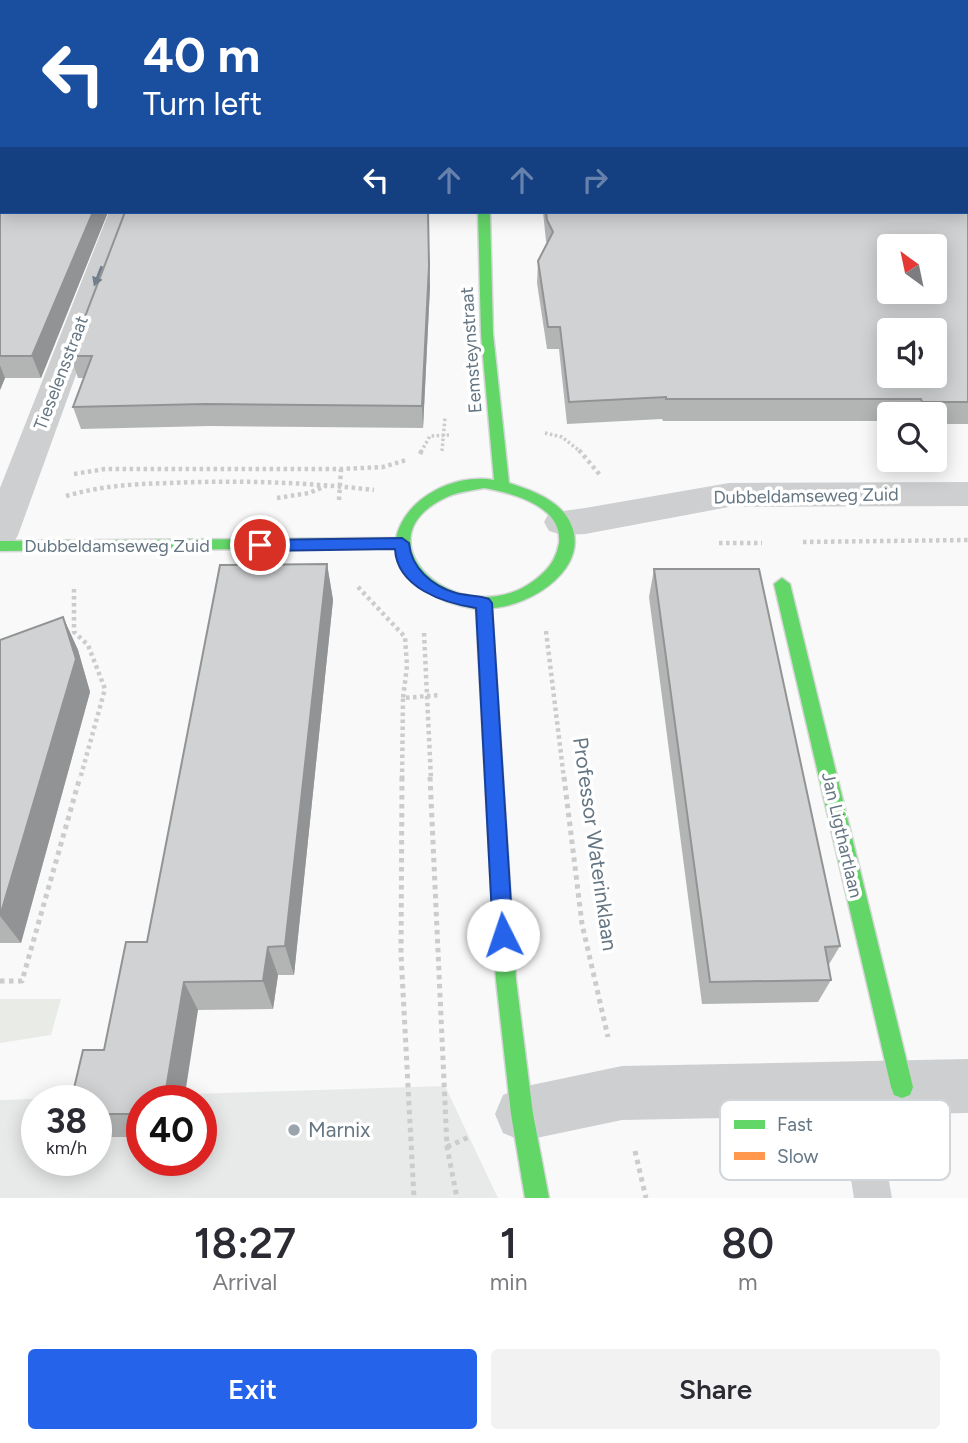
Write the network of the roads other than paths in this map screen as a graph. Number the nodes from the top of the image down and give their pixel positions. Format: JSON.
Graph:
{"nodes":[{"id":1,"x":121,"y":214,"type":"edge"},
{"id":2,"x":484,"y":214,"type":"edge"},
{"id":3,"x":15,"y":474,"type":"edge"},
{"id":4,"x":502,"y":485,"type":"junction"},
{"id":5,"x":968,"y":494,"type":"edge"},
{"id":6,"x":562,"y":522,"type":"junction"},
{"id":7,"x":0,"y":535,"type":"edge"},
{"id":8,"x":402,"y":543,"type":"junction"},
{"id":9,"x":0,"y":546,"type":"edge"},
{"id":10,"x":782,"y":584,"type":"dead end"},
{"id":11,"x":484,"y":603,"type":"junction"},
{"id":12,"x":968,"y":1086,"type":"edge"},
{"id":13,"x":878,"y":1087,"type":"junction"},
{"id":14,"x":877,"y":1100,"type":"edge"},
{"id":15,"x":522,"y":1114,"type":"junction"},
{"id":16,"x":874,"y":1180,"type":"edge"},
{"id":17,"x":537,"y":1198,"type":"edge"},
{"id":18,"x":873,"y":1198,"type":"edge"}],
"edges":[{"from":1,"to":3,"type":"street","name":"Tieselensstraat","one_way":true},
{"from":2,"to":4,"type":"street","name":"Eemsteynstraat"},
{"from":3,"to":7,"type":"street","name":"Tieselensstraat"},
{"from":4,"to":6,"type":"street"},
{"from":4,"to":8,"type":"street"},
{"from":5,"to":6,"type":"street","name":"Dubbeldamseweg Zuid"},
{"from":6,"to":11,"type":"street"},
{"from":8,"to":9,"type":"street","name":"Dubbeldamseweg Zuid"},
{"from":8,"to":11,"type":"street"},
{"from":10,"to":13,"type":"street","name":"Jan Ligthartlaan"},
{"from":11,"to":15,"type":"street"},
{"from":12,"to":13,"type":"street"},
{"from":13,"to":14,"type":"lane","name":"Jan Ligthartlaan"},
{"from":13,"to":15,"type":"street"},
{"from":15,"to":17,"type":"street"},
{"from":16,"to":18,"type":"lane","name":"Jan Ligthartlaan"}]}
